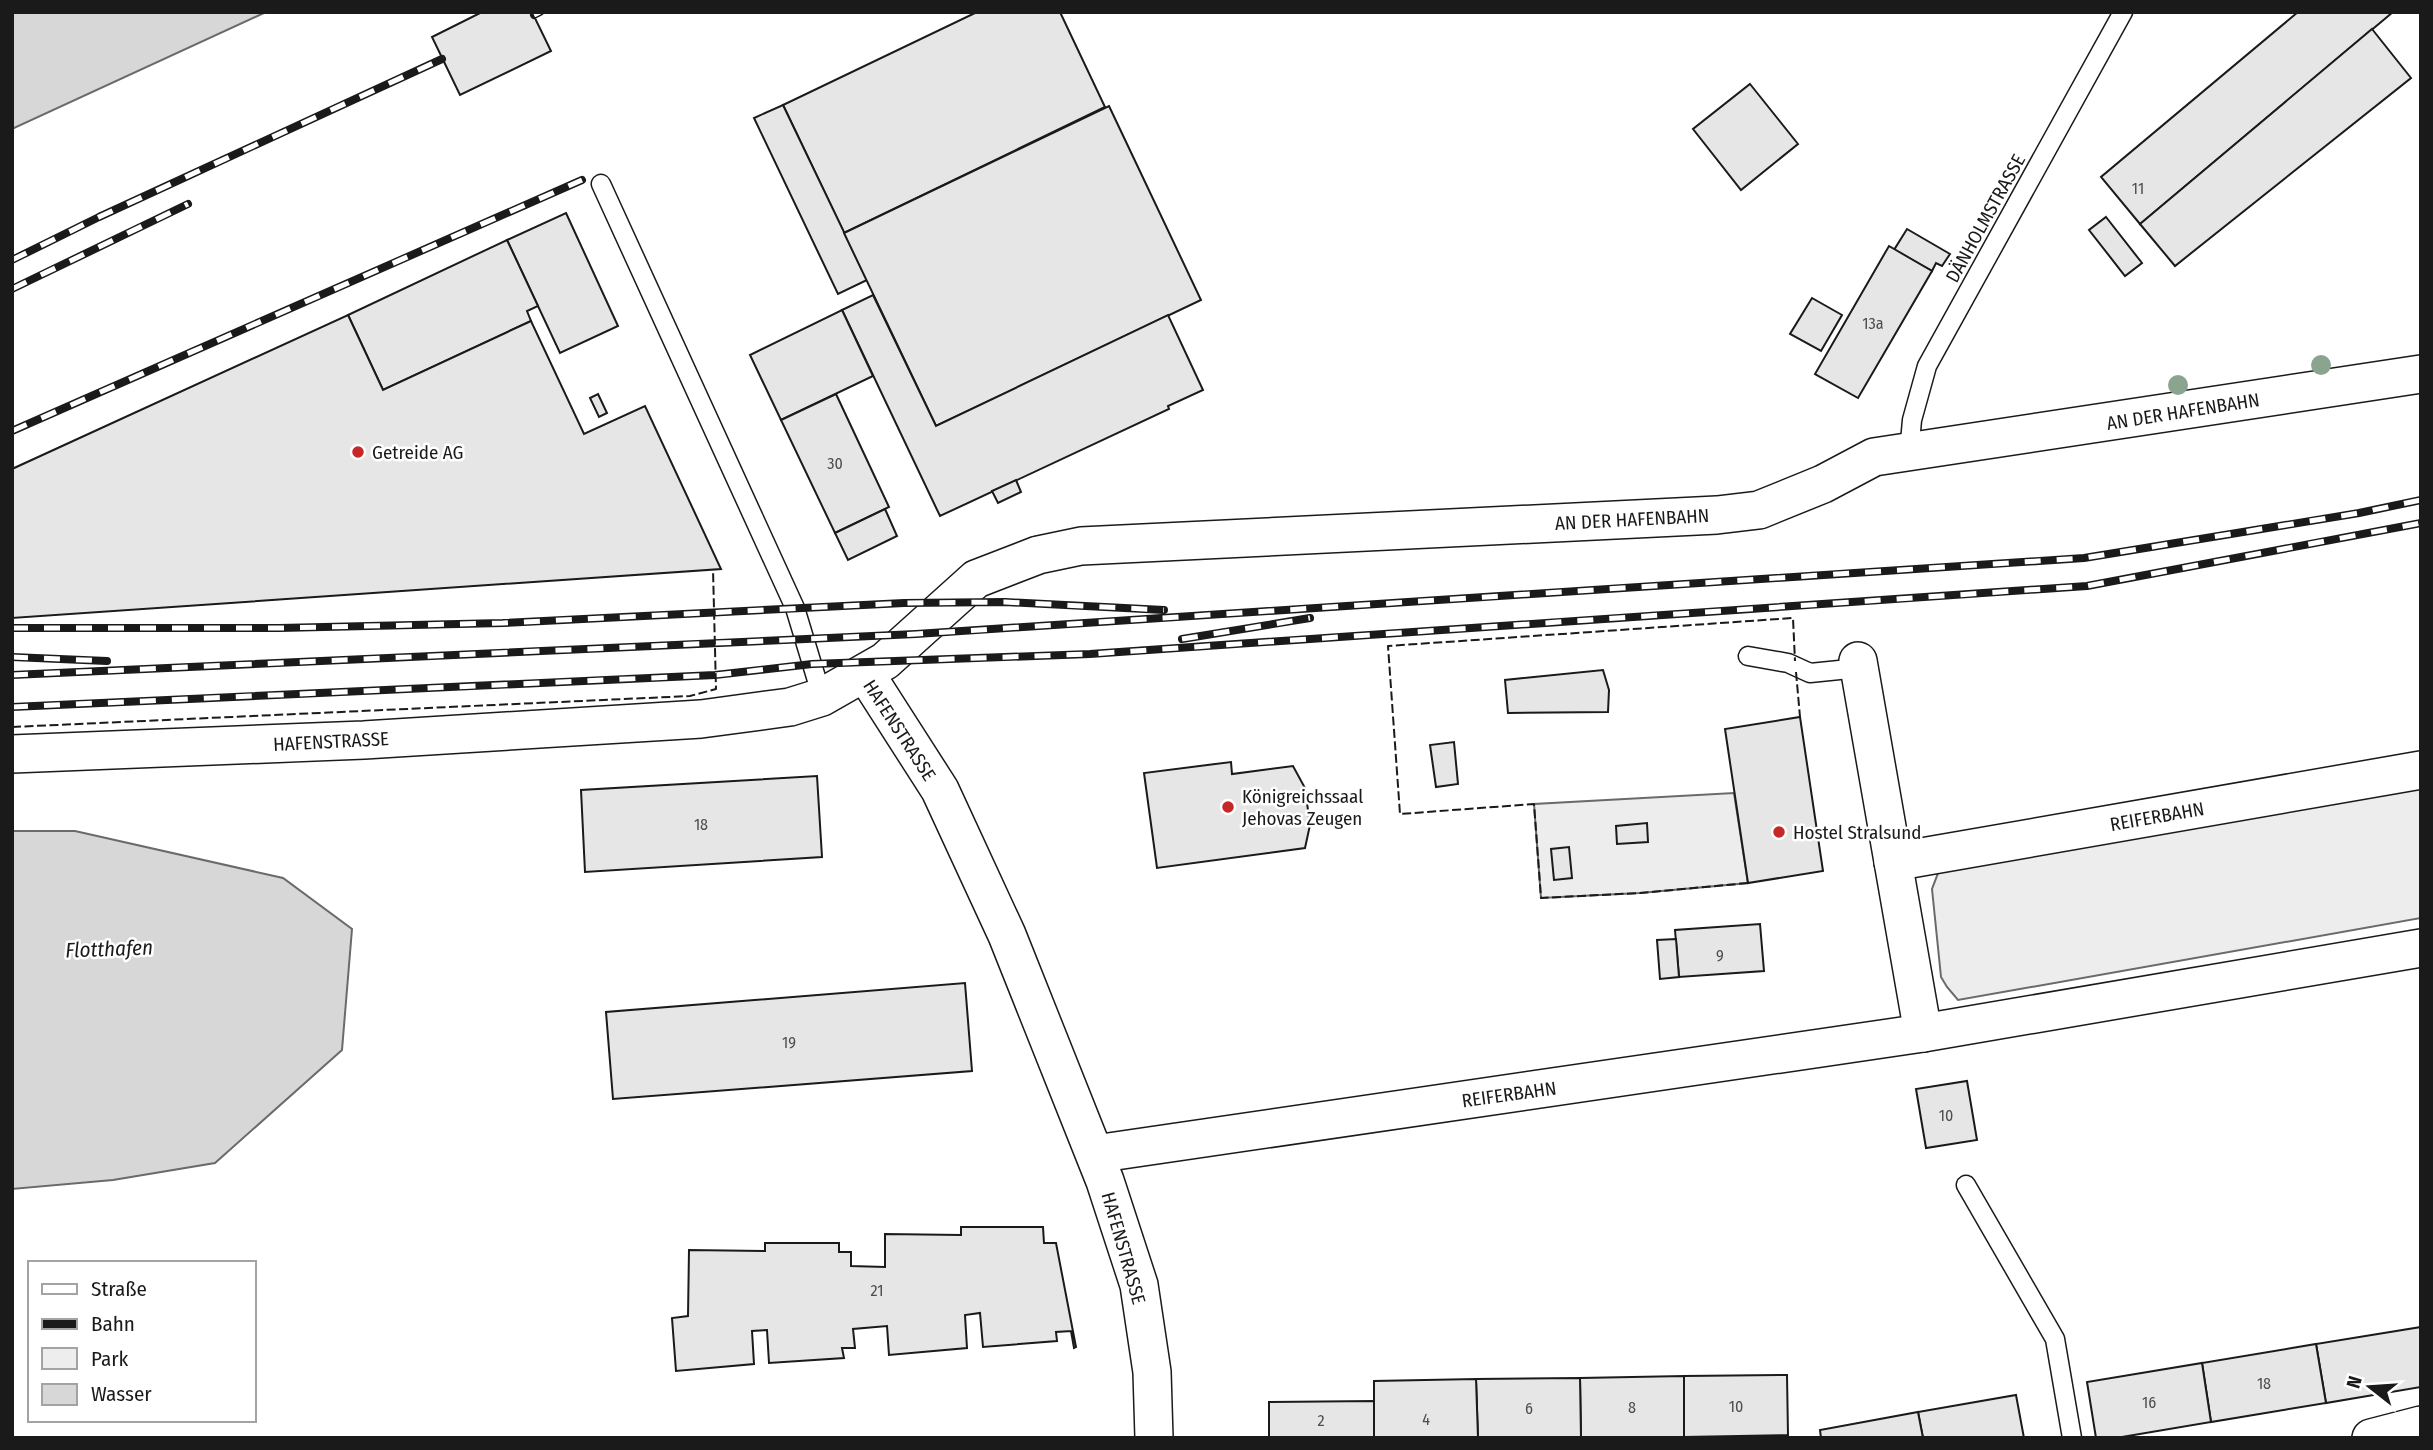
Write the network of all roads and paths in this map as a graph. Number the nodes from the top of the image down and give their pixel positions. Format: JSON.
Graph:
{"nodes":[{"id":1,"x":2123,"y":12,"type":"edge"},
{"id":2,"x":601,"y":184,"type":"dead end"},
{"id":3,"x":2421,"y":374,"type":"edge"},
{"id":4,"x":1909,"y":453,"type":"junction"},
{"id":5,"x":1748,"y":656,"type":"dead end"},
{"id":6,"x":1858,"y":665,"type":"joint"},
{"id":7,"x":865,"y":673,"type":"junction"},
{"id":8,"x":822,"y":697,"type":"junction"},
{"id":9,"x":12,"y":754,"type":"edge"},
{"id":10,"x":2421,"y":770,"type":"edge"},
{"id":11,"x":1893,"y":862,"type":"junction"},
{"id":12,"x":2421,"y":948,"type":"edge"},
{"id":13,"x":1923,"y":1033,"type":"junction"},
{"id":14,"x":1095,"y":1154,"type":"junction"},
{"id":15,"x":1966,"y":1185,"type":"dead end"},
{"id":16,"x":2421,"y":1424,"type":"edge"},
{"id":17,"x":1154,"y":1438,"type":"edge"},
{"id":18,"x":2072,"y":1438,"type":"edge"},
{"id":19,"x":2371,"y":1438,"type":"edge"}],
"edges":[{"from":1,"to":4,"type":"lane","name":"DÄNHOLMSTRASSE"},
{"from":2,"to":8,"type":"lane"},
{"from":3,"to":4,"type":"street","name":"AN DER HAFENBAHN"},
{"from":4,"to":7,"type":"street","name":"AN DER HAFENBAHN"},
{"from":5,"to":6,"type":"lane"},
{"from":6,"to":11,"type":"street"},
{"from":7,"to":8,"type":"street","name":"HAFENSTRASSE"},
{"from":7,"to":14,"type":"street","name":"HAFENSTRASSE"},
{"from":8,"to":9,"type":"street","name":"HAFENSTRASSE"},
{"from":10,"to":11,"type":"street","name":"REIFERBAHN"},
{"from":11,"to":13,"type":"street"},
{"from":12,"to":13,"type":"street","name":"REIFERBAHN"},
{"from":13,"to":14,"type":"street","name":"REIFERBAHN"},
{"from":14,"to":17,"type":"street","name":"HAFENSTRASSE"},
{"from":15,"to":18,"type":"lane"},
{"from":16,"to":19,"type":"street"}]}
